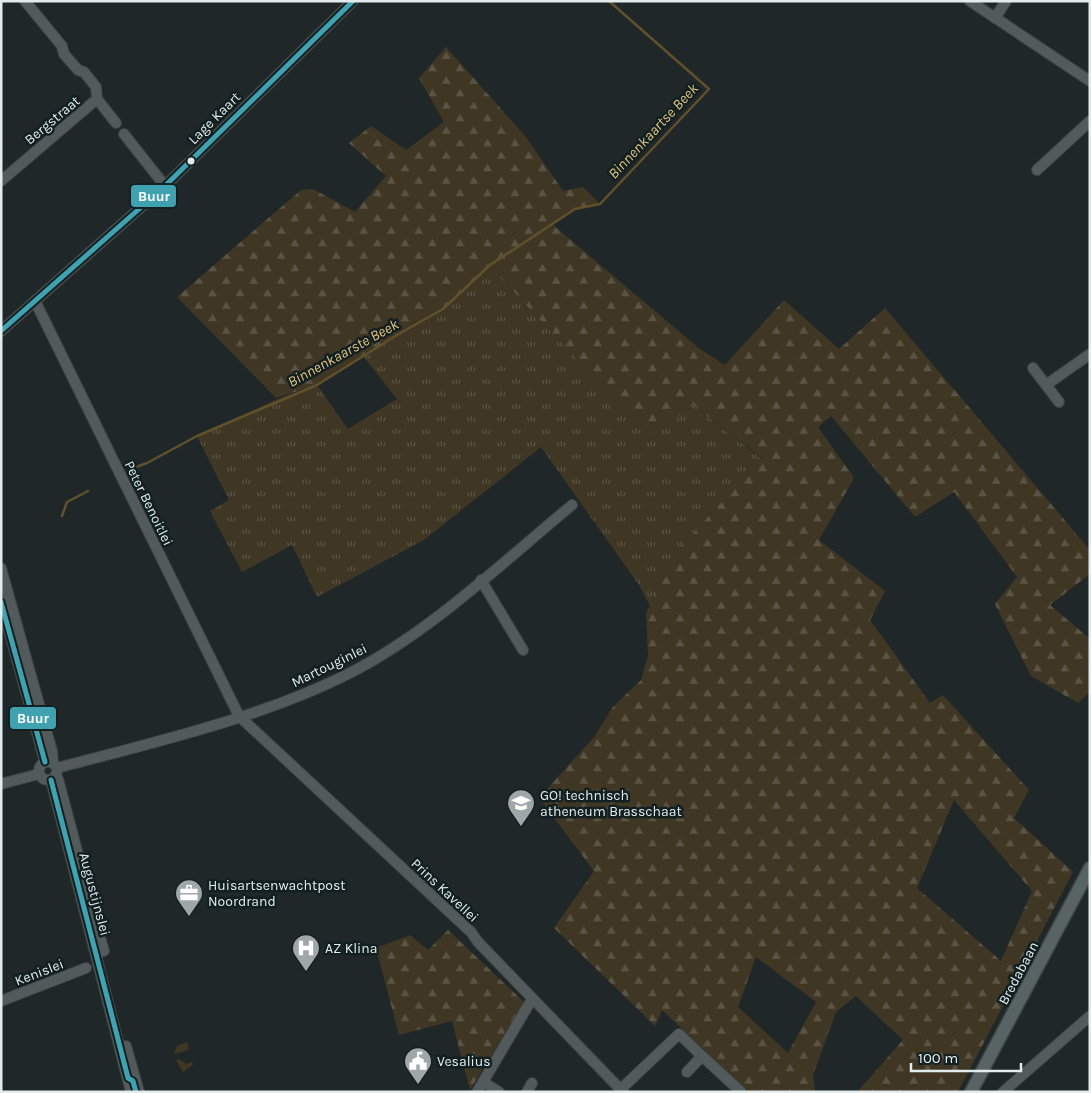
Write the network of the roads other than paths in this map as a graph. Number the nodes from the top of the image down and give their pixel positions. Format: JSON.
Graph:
{"nodes":[{"id":1,"x":25,"y":1,"type":"edge"},
{"id":2,"x":353,"y":1,"type":"edge"},
{"id":3,"x":970,"y":1,"type":"edge"},
{"id":4,"x":1006,"y":1,"type":"edge"},
{"id":5,"x":995,"y":18,"type":"junction"},
{"id":6,"x":1090,"y":82,"type":"edge"},
{"id":7,"x":97,"y":99,"type":"junction"},
{"id":8,"x":1090,"y":121,"type":"edge"},
{"id":9,"x":116,"y":123,"type":"dead end"},
{"id":10,"x":124,"y":134,"type":"dead end"},
{"id":11,"x":1037,"y":170,"type":"dead end"},
{"id":12,"x":1,"y":181,"type":"edge"},
{"id":13,"x":166,"y":186,"type":"junction"},
{"id":14,"x":35,"y":301,"type":"junction"},
{"id":15,"x":1,"y":331,"type":"edge"},
{"id":16,"x":1090,"y":354,"type":"edge"},
{"id":17,"x":1033,"y":368,"type":"dead end"},
{"id":18,"x":1046,"y":385,"type":"junction"},
{"id":19,"x":1059,"y":402,"type":"dead end"},
{"id":20,"x":572,"y":505,"type":"dead end"},
{"id":21,"x":1,"y":568,"type":"edge"},
{"id":22,"x":482,"y":580,"type":"junction"},
{"id":23,"x":1,"y":601,"type":"edge"},
{"id":24,"x":523,"y":650,"type":"dead end"},
{"id":25,"x":239,"y":716,"type":"junction"},
{"id":26,"x":52,"y":770,"type":"junction"},
{"id":27,"x":1,"y":784,"type":"edge"},
{"id":28,"x":1090,"y":868,"type":"edge"},
{"id":29,"x":86,"y":968,"type":"dead end"},
{"id":30,"x":532,"y":998,"type":"junction"},
{"id":31,"x":1,"y":1001,"type":"edge"},
{"id":32,"x":113,"y":1015,"type":"junction"},
{"id":33,"x":1090,"y":1016,"type":"edge"},
{"id":34,"x":702,"y":1056,"type":"junction"},
{"id":35,"x":687,"y":1072,"type":"dead end"},
{"id":36,"x":483,"y":1082,"type":"junction"},
{"id":37,"x":622,"y":1090,"type":"edge"},
{"id":38,"x":131,"y":1092,"type":"edge"},
{"id":39,"x":139,"y":1092,"type":"edge"},
{"id":40,"x":477,"y":1092,"type":"edge"},
{"id":41,"x":499,"y":1092,"type":"edge"},
{"id":42,"x":741,"y":1092,"type":"edge"},
{"id":43,"x":971,"y":1092,"type":"edge"},
{"id":44,"x":1003,"y":1092,"type":"edge"}],
"edges":[{"from":1,"to":7,"type":"street"},
{"from":2,"to":13,"type":"street","name":"Lage Kaart"},
{"from":3,"to":5,"type":"street"},
{"from":4,"to":5,"type":"street"},
{"from":5,"to":6,"type":"street"},
{"from":7,"to":9,"type":"street"},
{"from":7,"to":12,"type":"street","name":"Bergstraat"},
{"from":8,"to":11,"type":"street"},
{"from":10,"to":13,"type":"street"},
{"from":13,"to":14,"type":"street","name":"Lage Kaart"},
{"from":14,"to":15,"type":"street","name":"Lage Kaart"},
{"from":14,"to":25,"type":"street","name":"Peter Benoitlei"},
{"from":16,"to":18,"type":"street"},
{"from":17,"to":18,"type":"street"},
{"from":18,"to":19,"type":"street"},
{"from":20,"to":22,"type":"street","name":"Martouginlei"},
{"from":21,"to":26,"type":"street","name":"Augustijnslei"},
{"from":22,"to":24,"type":"street"},
{"from":22,"to":25,"type":"street","name":"Martouginlei"},
{"from":23,"to":26,"type":"street","name":"Augustijnslei"},
{"from":25,"to":26,"type":"street","name":"Martouginlei"},
{"from":25,"to":30,"type":"street","name":"Prins Kavellei"},
{"from":26,"to":27,"type":"street"},
{"from":26,"to":32,"type":"street","name":"Augustijnslei"},
{"from":28,"to":43,"type":"main road","name":"Bredabaan"},
{"from":29,"to":31,"type":"street","name":"Kenislei"},
{"from":30,"to":36,"type":"street"},
{"from":30,"to":37,"type":"street","name":"Prins Kavellei"},
{"from":32,"to":38,"type":"street","name":"Augustijnslei"},
{"from":32,"to":39,"type":"street","name":"Augustijnslei"},
{"from":33,"to":44,"type":"street"},
{"from":34,"to":35,"type":"street"},
{"from":34,"to":37,"type":"street"},
{"from":34,"to":42,"type":"street"},
{"from":36,"to":40,"type":"street"},
{"from":36,"to":41,"type":"street"}]}
